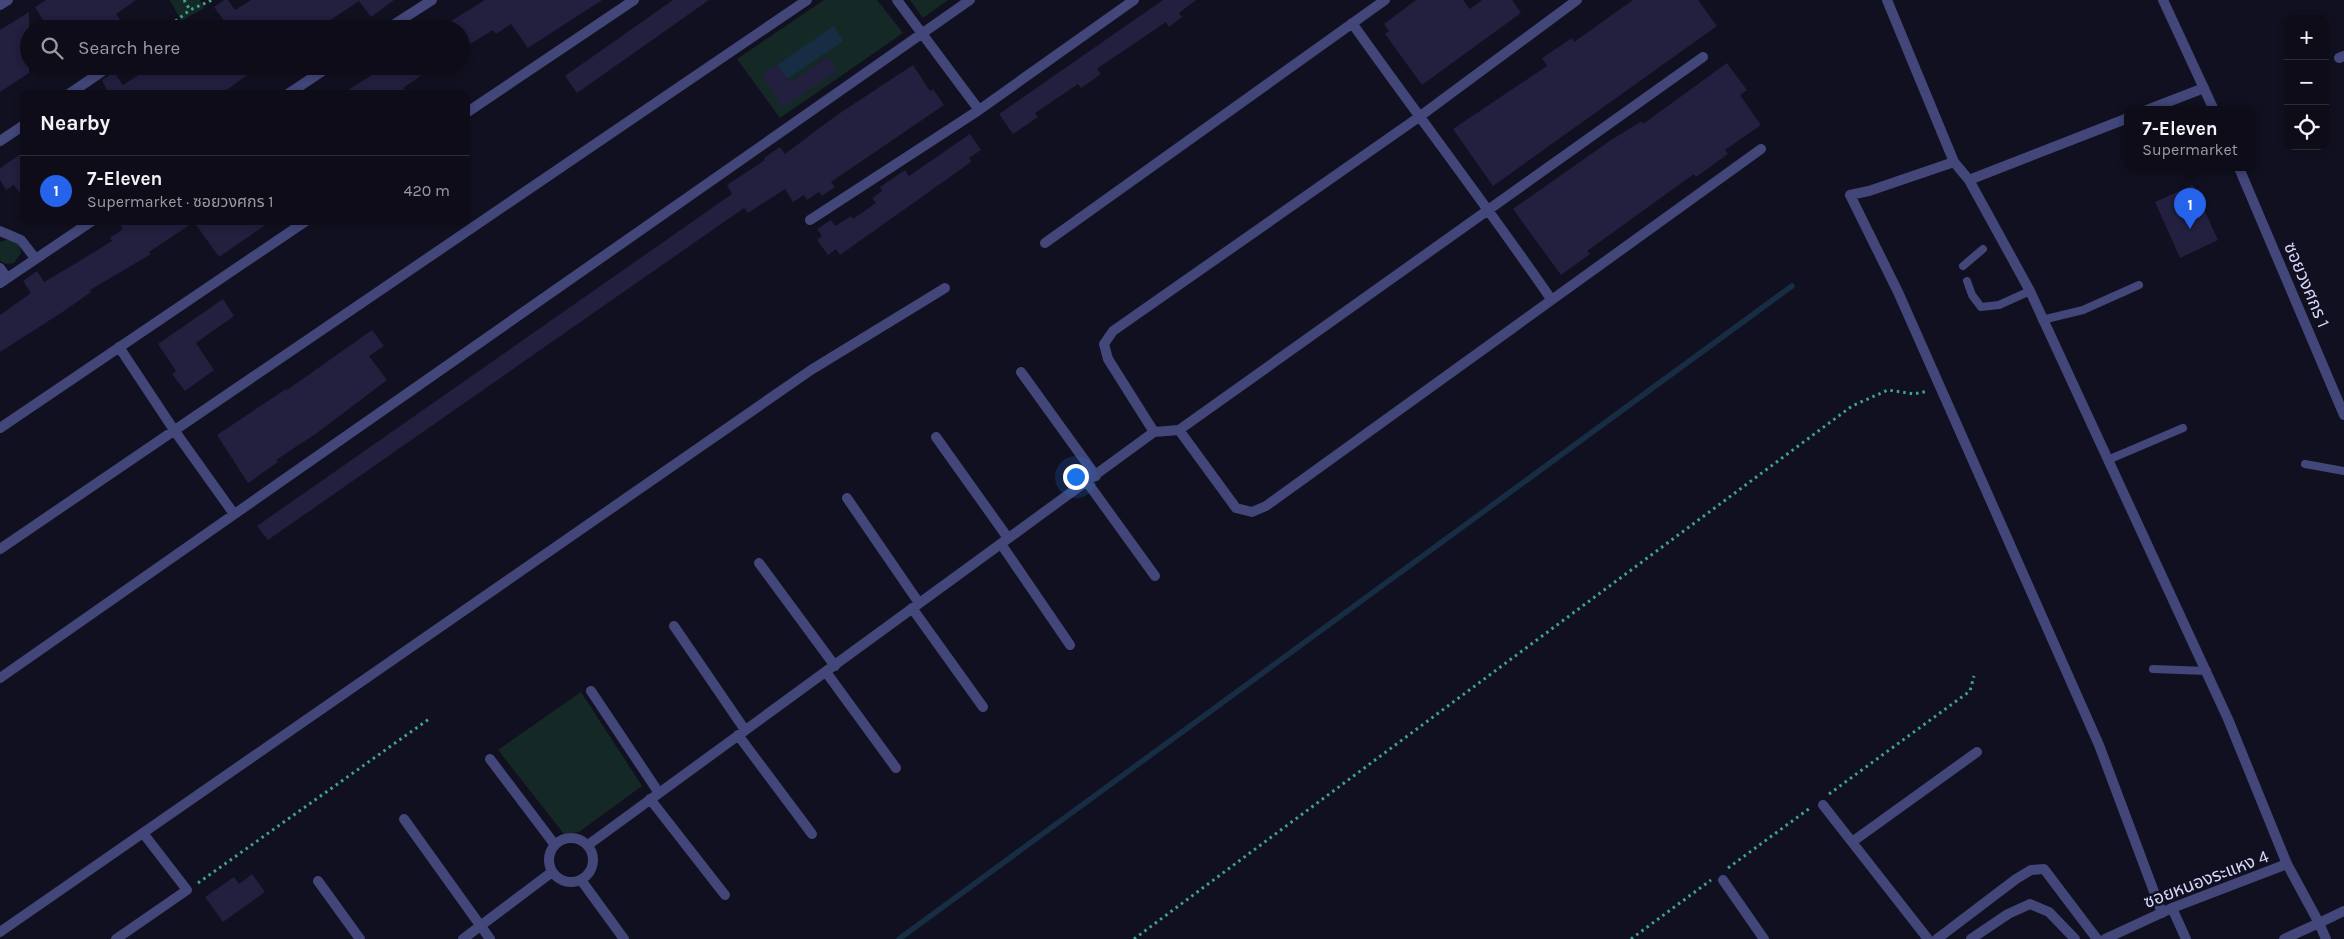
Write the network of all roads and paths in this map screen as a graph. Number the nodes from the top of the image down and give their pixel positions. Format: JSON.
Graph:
{"nodes":[{"id":1,"x":8,"y":0,"type":"edge"},
{"id":2,"x":184,"y":0,"type":"edge"},
{"id":3,"x":212,"y":0,"type":"edge"},
{"id":4,"x":432,"y":0,"type":"edge"},
{"id":5,"x":634,"y":0,"type":"edge"},
{"id":6,"x":807,"y":0,"type":"edge"},
{"id":7,"x":897,"y":0,"type":"edge"},
{"id":8,"x":970,"y":0,"type":"edge"},
{"id":9,"x":1134,"y":0,"type":"edge"},
{"id":10,"x":1385,"y":0,"type":"edge"},
{"id":11,"x":1577,"y":0,"type":"edge"},
{"id":12,"x":1887,"y":0,"type":"edge"},
{"id":13,"x":2163,"y":0,"type":"edge"},
{"id":14,"x":0,"y":6,"type":"edge"},
{"id":15,"x":190,"y":10,"type":"junction"},
{"id":16,"x":177,"y":20,"type":"edge"},
{"id":17,"x":402,"y":20,"type":"edge"},
{"id":18,"x":1352,"y":23,"type":"junction"},
{"id":19,"x":922,"y":34,"type":"junction"},
{"id":20,"x":1703,"y":57,"type":"dead end"},
{"id":21,"x":97,"y":75,"type":"edge"},
{"id":22,"x":316,"y":75,"type":"edge"},
{"id":23,"x":2204,"y":88,"type":"junction"},
{"id":24,"x":75,"y":90,"type":"edge"},
{"id":25,"x":294,"y":90,"type":"edge"},
{"id":26,"x":2157,"y":106,"type":"edge"},
{"id":27,"x":2212,"y":106,"type":"edge"},
{"id":28,"x":470,"y":110,"type":"edge"},
{"id":29,"x":979,"y":110,"type":"junction"},
{"id":30,"x":1419,"y":117,"type":"junction"},
{"id":31,"x":2124,"y":120,"type":"edge"},
{"id":32,"x":20,"y":128,"type":"edge"},
{"id":33,"x":0,"y":141,"type":"edge"},
{"id":34,"x":1761,"y":149,"type":"dead end"},
{"id":35,"x":1954,"y":162,"type":"junction"},
{"id":36,"x":2240,"y":171,"type":"edge"},
{"id":37,"x":1969,"y":180,"type":"junction"},
{"id":38,"x":1490,"y":210,"type":"junction"},
{"id":39,"x":810,"y":220,"type":"dead end"},
{"id":40,"x":86,"y":225,"type":"edge"},
{"id":41,"x":300,"y":225,"type":"edge"},
{"id":42,"x":0,"y":231,"type":"edge"},
{"id":43,"x":1046,"y":243,"type":"dead end"},
{"id":44,"x":1983,"y":250,"type":"dead end"},
{"id":45,"x":35,"y":258,"type":"junction"},
{"id":46,"x":1963,"y":266,"type":"dead end"},
{"id":47,"x":0,"y":268,"type":"edge"},
{"id":48,"x":4,"y":281,"type":"edge"},
{"id":49,"x":1967,"y":281,"type":"dead end"},
{"id":50,"x":2139,"y":285,"type":"dead end"},
{"id":51,"x":945,"y":288,"type":"dead end"},
{"id":52,"x":2030,"y":291,"type":"junction"},
{"id":53,"x":1551,"y":299,"type":"junction"},
{"id":54,"x":2042,"y":320,"type":"junction"},
{"id":55,"x":119,"y":347,"type":"junction"},
{"id":56,"x":1021,"y":372,"type":"dead end"},
{"id":57,"x":1941,"y":389,"type":"junction"},
{"id":58,"x":2344,"y":415,"type":"edge"},
{"id":59,"x":0,"y":428,"type":"edge"},
{"id":60,"x":2183,"y":428,"type":"dead end"},
{"id":61,"x":174,"y":430,"type":"junction"},
{"id":62,"x":1179,"y":430,"type":"junction"},
{"id":63,"x":1154,"y":432,"type":"junction"},
{"id":64,"x":936,"y":438,"type":"dead end"},
{"id":65,"x":2110,"y":459,"type":"junction"},
{"id":66,"x":2305,"y":464,"type":"dead end"},
{"id":67,"x":2344,"y":471,"type":"edge"},
{"id":68,"x":1092,"y":479,"type":"junction"},
{"id":69,"x":848,"y":498,"type":"dead end"},
{"id":70,"x":234,"y":514,"type":"junction"},
{"id":71,"x":1004,"y":541,"type":"junction"},
{"id":72,"x":0,"y":549,"type":"edge"},
{"id":73,"x":760,"y":563,"type":"dead end"},
{"id":74,"x":1155,"y":576,"type":"dead end"},
{"id":75,"x":916,"y":606,"type":"junction"},
{"id":76,"x":674,"y":626,"type":"dead end"},
{"id":77,"x":1070,"y":645,"type":"dead end"},
{"id":78,"x":830,"y":669,"type":"junction"},
{"id":79,"x":2153,"y":669,"type":"dead end"},
{"id":80,"x":2207,"y":671,"type":"junction"},
{"id":81,"x":1974,"y":676,"type":"dead end"},
{"id":82,"x":0,"y":678,"type":"edge"},
{"id":83,"x":591,"y":691,"type":"dead end"},
{"id":84,"x":983,"y":706,"type":"dead end"},
{"id":85,"x":429,"y":718,"type":"dead end"},
{"id":86,"x":742,"y":732,"type":"junction"},
{"id":87,"x":1976,"y":752,"type":"dead end"},
{"id":88,"x":490,"y":759,"type":"dead end"},
{"id":89,"x":896,"y":768,"type":"dead end"},
{"id":90,"x":1828,"y":795,"type":"dead end"},
{"id":91,"x":655,"y":796,"type":"junction"},
{"id":92,"x":1817,"y":806,"type":"joint"},
{"id":93,"x":404,"y":819,"type":"dead end"},
{"id":94,"x":143,"y":833,"type":"junction"},
{"id":95,"x":812,"y":834,"type":"dead end"},
{"id":96,"x":1852,"y":842,"type":"junction"},
{"id":97,"x":555,"y":845,"type":"junction"},
{"id":98,"x":588,"y":845,"type":"junction"},
{"id":99,"x":2288,"y":864,"type":"junction"},
{"id":100,"x":552,"y":872,"type":"junction"},
{"id":101,"x":1722,"y":875,"type":"junction"},
{"id":102,"x":581,"y":880,"type":"junction"},
{"id":103,"x":318,"y":881,"type":"dead end"},
{"id":104,"x":187,"y":890,"type":"junction"},
{"id":105,"x":725,"y":895,"type":"dead end"},
{"id":106,"x":2167,"y":910,"type":"junction"},
{"id":107,"x":2344,"y":911,"type":"edge"},
{"id":108,"x":2318,"y":923,"type":"junction"},
{"id":109,"x":480,"y":926,"type":"junction"},
{"id":110,"x":0,"y":932,"type":"edge"},
{"id":111,"x":116,"y":939,"type":"edge"},
{"id":112,"x":360,"y":939,"type":"edge"},
{"id":113,"x":463,"y":939,"type":"edge"},
{"id":114,"x":490,"y":939,"type":"edge"},
{"id":115,"x":624,"y":939,"type":"edge"},
{"id":116,"x":1134,"y":939,"type":"edge"},
{"id":117,"x":1631,"y":939,"type":"edge"},
{"id":118,"x":1764,"y":939,"type":"edge"},
{"id":119,"x":1928,"y":939,"type":"edge"},
{"id":120,"x":1937,"y":939,"type":"edge"},
{"id":121,"x":1971,"y":939,"type":"edge"},
{"id":122,"x":2075,"y":939,"type":"edge"},
{"id":123,"x":2097,"y":939,"type":"edge"},
{"id":124,"x":2105,"y":939,"type":"edge"},
{"id":125,"x":2186,"y":939,"type":"edge"},
{"id":126,"x":2284,"y":939,"type":"edge"},
{"id":127,"x":2326,"y":939,"type":"edge"}],
"edges":[{"from":1,"to":14,"type":"street"},
{"from":2,"to":15,"type":"path"},
{"from":3,"to":15,"type":"path"},
{"from":4,"to":17,"type":"street"},
{"from":5,"to":28,"type":"street"},
{"from":6,"to":61,"type":"street"},
{"from":7,"to":19,"type":"street"},
{"from":8,"to":19,"type":"street"},
{"from":9,"to":29,"type":"street"},
{"from":10,"to":18,"type":"street"},
{"from":11,"to":30,"type":"street"},
{"from":12,"to":35,"type":"street"},
{"from":13,"to":23,"type":"street"},
{"from":15,"to":16,"type":"path"},
{"from":18,"to":30,"type":"street"},
{"from":18,"to":43,"type":"street"},
{"from":19,"to":29,"type":"street"},
{"from":19,"to":70,"type":"street"},
{"from":20,"to":38,"type":"street"},
{"from":21,"to":24,"type":"street"},
{"from":22,"to":25,"type":"street"},
{"from":23,"to":26,"type":"street"},
{"from":23,"to":27,"type":"street"},
{"from":29,"to":39,"type":"street"},
{"from":30,"to":38,"type":"street"},
{"from":30,"to":63,"type":"street"},
{"from":31,"to":37,"type":"street"},
{"from":32,"to":33,"type":"street"},
{"from":34,"to":53,"type":"street"},
{"from":35,"to":37,"type":"street"},
{"from":35,"to":57,"type":"street"},
{"from":36,"to":58,"type":"street","name":"ซอยวงศกร 1"},
{"from":37,"to":52,"type":"street"},
{"from":38,"to":53,"type":"street"},
{"from":38,"to":62,"type":"street"},
{"from":40,"to":45,"type":"street"},
{"from":41,"to":55,"type":"street"},
{"from":42,"to":45,"type":"street"},
{"from":44,"to":46,"type":"lane"},
{"from":45,"to":48,"type":"street"},
{"from":47,"to":48,"type":"street"},
{"from":49,"to":52,"type":"lane"},
{"from":50,"to":54,"type":"lane"},
{"from":51,"to":94,"type":"street"},
{"from":52,"to":54,"type":"street"},
{"from":53,"to":62,"type":"street"},
{"from":54,"to":65,"type":"street"},
{"from":55,"to":59,"type":"street"},
{"from":55,"to":61,"type":"street"},
{"from":56,"to":68,"type":"street"},
{"from":57,"to":106,"type":"street"},
{"from":57,"to":116,"type":"path"},
{"from":60,"to":65,"type":"lane"},
{"from":61,"to":70,"type":"street"},
{"from":61,"to":72,"type":"street"},
{"from":62,"to":63,"type":"street"},
{"from":63,"to":68,"type":"street"},
{"from":64,"to":71,"type":"street"},
{"from":65,"to":80,"type":"street"},
{"from":66,"to":67,"type":"lane"},
{"from":68,"to":71,"type":"street"},
{"from":68,"to":74,"type":"street"},
{"from":69,"to":75,"type":"street"},
{"from":70,"to":82,"type":"street"},
{"from":71,"to":75,"type":"street"},
{"from":71,"to":77,"type":"street"},
{"from":73,"to":78,"type":"street"},
{"from":75,"to":78,"type":"street"},
{"from":75,"to":84,"type":"street"},
{"from":76,"to":86,"type":"street"},
{"from":78,"to":86,"type":"street"},
{"from":78,"to":89,"type":"street"},
{"from":79,"to":80,"type":"lane"},
{"from":80,"to":99,"type":"street"},
{"from":81,"to":90,"type":"path"},
{"from":83,"to":91,"type":"street"},
{"from":85,"to":104,"type":"path"},
{"from":86,"to":91,"type":"street"},
{"from":86,"to":95,"type":"street"},
{"from":87,"to":96,"type":"street"},
{"from":88,"to":97,"type":"street"},
{"from":91,"to":98,"type":"street"},
{"from":91,"to":105,"type":"street"},
{"from":92,"to":96,"type":"street"},
{"from":92,"to":101,"type":"path"},
{"from":93,"to":109,"type":"street"},
{"from":94,"to":104,"type":"street"},
{"from":94,"to":110,"type":"street"},
{"from":96,"to":119,"type":"street"},
{"from":97,"to":98,"type":"street"},
{"from":97,"to":100,"type":"street"},
{"from":98,"to":102,"type":"street"},
{"from":99,"to":106,"type":"street","name":"ซอยหนองระแหง 4"},
{"from":99,"to":108,"type":"street","name":"ซอยหนองระแหง 4"},
{"from":100,"to":102,"type":"street"},
{"from":100,"to":109,"type":"street"},
{"from":101,"to":117,"type":"path"},
{"from":101,"to":118,"type":"street"},
{"from":102,"to":115,"type":"street"},
{"from":103,"to":112,"type":"street"},
{"from":104,"to":111,"type":"street"},
{"from":106,"to":124,"type":"street","name":"ซอยหนองระแหง 4"},
{"from":106,"to":125,"type":"street"},
{"from":107,"to":108,"type":"street"},
{"from":108,"to":126,"type":"street"},
{"from":108,"to":127,"type":"street","name":"ซอยหนองระแหง 4"},
{"from":109,"to":113,"type":"street"},
{"from":109,"to":114,"type":"street"},
{"from":120,"to":123,"type":"street"},
{"from":121,"to":122,"type":"street"}]}
